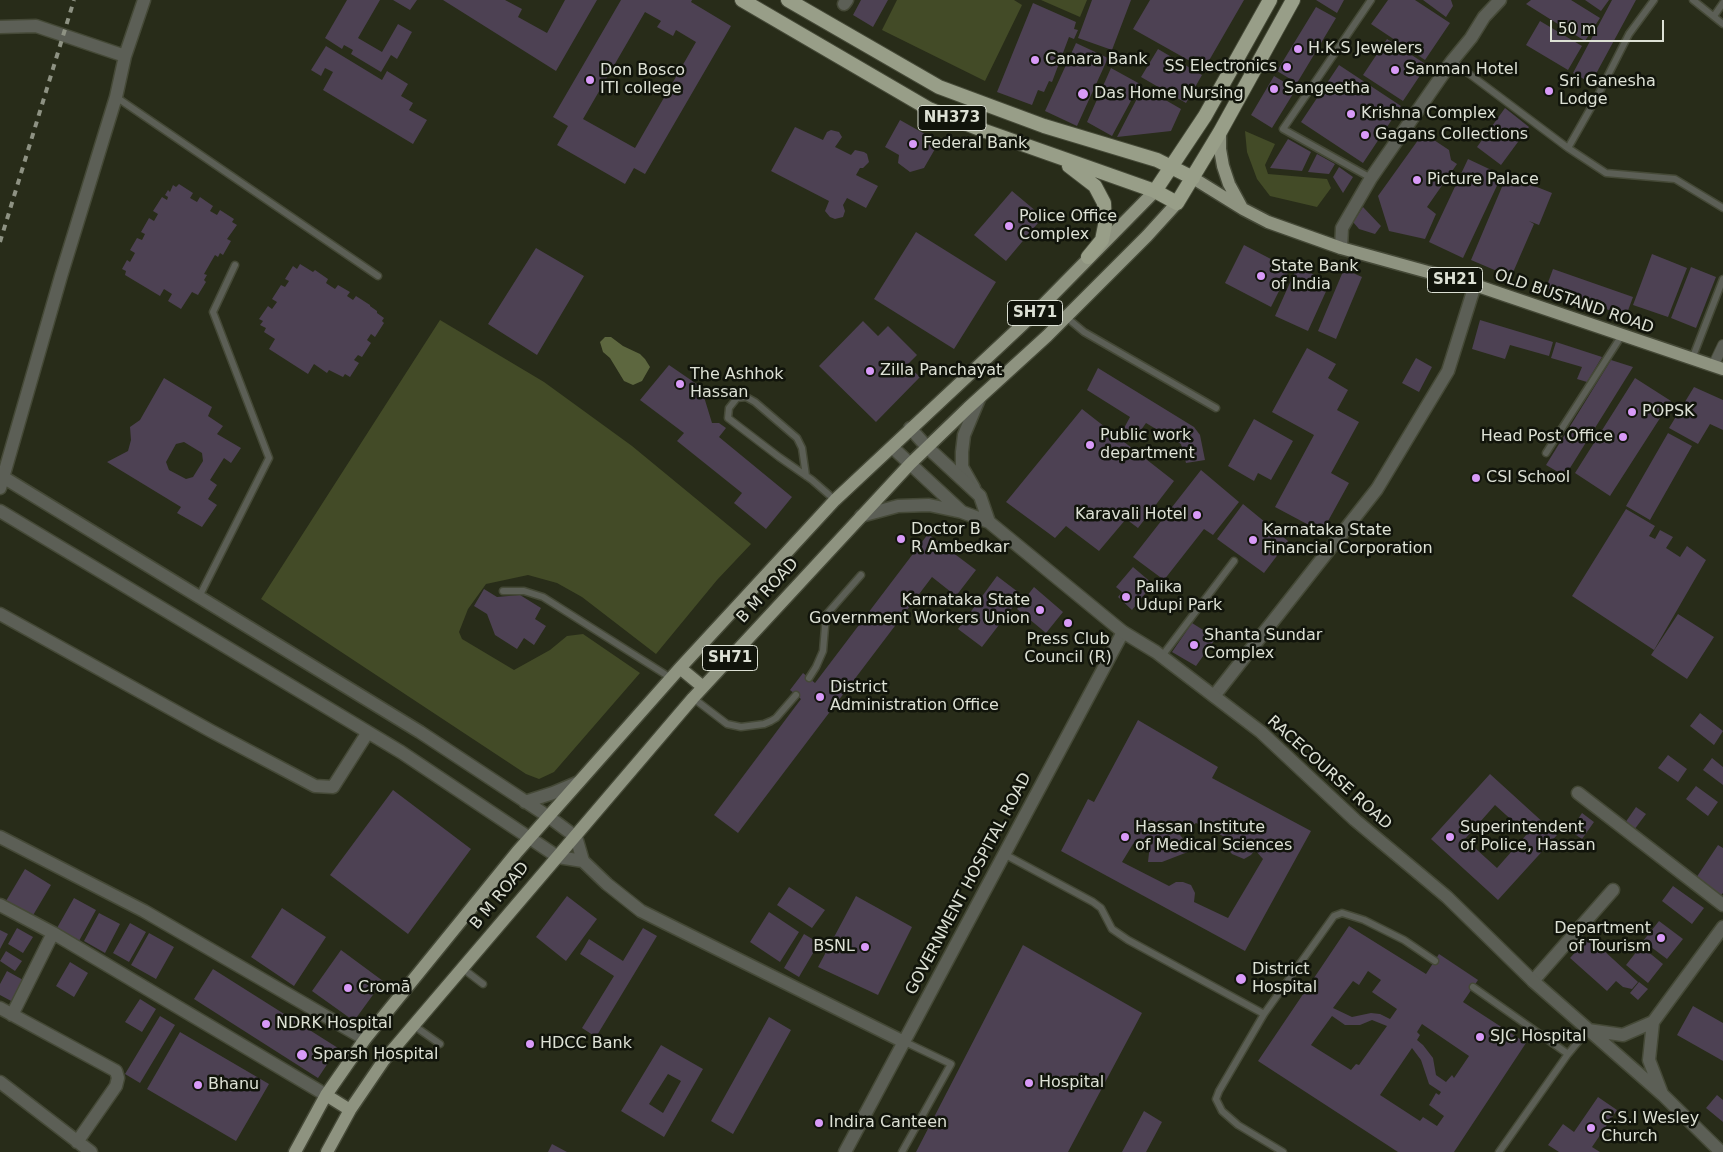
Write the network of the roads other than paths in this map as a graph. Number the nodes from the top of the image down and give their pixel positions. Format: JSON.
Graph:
{"nodes":[{"id":1,"x":144,"y":0,"type":"edge"},
{"id":2,"x":742,"y":0,"type":"edge"},
{"id":3,"x":788,"y":0,"type":"edge"},
{"id":4,"x":1270,"y":0,"type":"edge"},
{"id":5,"x":1293,"y":0,"type":"edge"},
{"id":6,"x":1371,"y":0,"type":"edge"},
{"id":7,"x":1498,"y":0,"type":"edge"},
{"id":8,"x":1654,"y":0,"type":"edge"},
{"id":9,"x":1693,"y":0,"type":"edge"},
{"id":10,"x":1723,"y":3,"type":"edge"},
{"id":11,"x":1714,"y":16,"type":"junction"},
{"id":12,"x":1723,"y":24,"type":"edge"},
{"id":13,"x":0,"y":27,"type":"edge"},
{"id":14,"x":125,"y":56,"type":"junction"},
{"id":15,"x":1452,"y":61,"type":"junction"},
{"id":16,"x":116,"y":97,"type":"junction"},
{"id":17,"x":1220,"y":132,"type":"junction"},
{"id":18,"x":1568,"y":148,"type":"junction"},
{"id":19,"x":1048,"y":154,"type":"junction"},
{"id":20,"x":1172,"y":166,"type":"junction"},
{"id":21,"x":1193,"y":178,"type":"junction"},
{"id":22,"x":1371,"y":178,"type":"junction"},
{"id":23,"x":1155,"y":191,"type":"junction"},
{"id":24,"x":1177,"y":203,"type":"junction"},
{"id":25,"x":1723,"y":208,"type":"edge"},
{"id":26,"x":1243,"y":210,"type":"junction"},
{"id":27,"x":1341,"y":248,"type":"junction"},
{"id":28,"x":1088,"y":257,"type":"junction"},
{"id":29,"x":235,"y":265,"type":"dead end"},
{"id":30,"x":378,"y":276,"type":"dead end"},
{"id":31,"x":1723,"y":279,"type":"edge"},
{"id":32,"x":1475,"y":285,"type":"junction"},
{"id":33,"x":1066,"y":317,"type":"junction"},
{"id":34,"x":1622,"y":335,"type":"junction"},
{"id":35,"x":1723,"y":345,"type":"edge"},
{"id":36,"x":1692,"y":359,"type":"junction"},
{"id":37,"x":1718,"y":368,"type":"edge"},
{"id":38,"x":979,"y":398,"type":"junction"},
{"id":39,"x":1216,"y":408,"type":"dead end"},
{"id":40,"x":910,"y":428,"type":"junction"},
{"id":41,"x":892,"y":447,"type":"junction"},
{"id":42,"x":927,"y":447,"type":"junction"},
{"id":43,"x":1546,"y":453,"type":"dead end"},
{"id":44,"x":910,"y":464,"type":"junction"},
{"id":45,"x":806,"y":476,"type":"junction"},
{"id":46,"x":2,"y":482,"type":"edge"},
{"id":47,"x":980,"y":496,"type":"junction"},
{"id":48,"x":835,"y":500,"type":"junction"},
{"id":49,"x":0,"y":511,"type":"edge"},
{"id":50,"x":962,"y":512,"type":"junction"},
{"id":51,"x":861,"y":516,"type":"junction"},
{"id":52,"x":989,"y":522,"type":"junction"},
{"id":53,"x":1234,"y":561,"type":"dead end"},
{"id":54,"x":861,"y":575,"type":"dead end"},
{"id":55,"x":503,"y":591,"type":"dead end"},
{"id":56,"x":199,"y":597,"type":"junction"},
{"id":57,"x":0,"y":614,"type":"edge"},
{"id":58,"x":1123,"y":632,"type":"junction"},
{"id":59,"x":1162,"y":656,"type":"junction"},
{"id":60,"x":680,"y":668,"type":"junction"},
{"id":61,"x":671,"y":678,"type":"junction"},
{"id":62,"x":809,"y":678,"type":"dead end"},
{"id":63,"x":703,"y":688,"type":"junction"},
{"id":64,"x":796,"y":695,"type":"dead end"},
{"id":65,"x":1214,"y":696,"type":"junction"},
{"id":66,"x":693,"y":698,"type":"junction"},
{"id":67,"x":368,"y":732,"type":"junction"},
{"id":68,"x":580,"y":781,"type":"junction"},
{"id":69,"x":1578,"y":792,"type":"dead end"},
{"id":70,"x":525,"y":802,"type":"junction"},
{"id":71,"x":549,"y":817,"type":"junction"},
{"id":72,"x":0,"y":837,"type":"edge"},
{"id":73,"x":576,"y":837,"type":"junction"},
{"id":74,"x":530,"y":838,"type":"junction"},
{"id":75,"x":1004,"y":854,"type":"junction"},
{"id":76,"x":558,"y":857,"type":"junction"},
{"id":77,"x":583,"y":861,"type":"junction"},
{"id":78,"x":1613,"y":890,"type":"dead end"},
{"id":79,"x":0,"y":905,"type":"edge"},
{"id":80,"x":1723,"y":905,"type":"edge"},
{"id":81,"x":1723,"y":927,"type":"edge"},
{"id":82,"x":53,"y":933,"type":"junction"},
{"id":83,"x":1434,"y":961,"type":"dead end"},
{"id":84,"x":462,"y":968,"type":"junction"},
{"id":85,"x":1533,"y":981,"type":"junction"},
{"id":86,"x":483,"y":984,"type":"dead end"},
{"id":87,"x":1473,"y":987,"type":"dead end"},
{"id":88,"x":0,"y":1008,"type":"edge"},
{"id":89,"x":1264,"y":1014,"type":"junction"},
{"id":90,"x":12,"y":1015,"type":"junction"},
{"id":91,"x":1653,"y":1022,"type":"junction"},
{"id":92,"x":413,"y":1025,"type":"junction"},
{"id":93,"x":1588,"y":1030,"type":"junction"},
{"id":94,"x":365,"y":1038,"type":"junction"},
{"id":95,"x":902,"y":1041,"type":"junction"},
{"id":96,"x":440,"y":1044,"type":"dead end"},
{"id":97,"x":1568,"y":1054,"type":"junction"},
{"id":98,"x":0,"y":1082,"type":"edge"},
{"id":99,"x":326,"y":1095,"type":"junction"},
{"id":100,"x":1663,"y":1096,"type":"junction"},
{"id":101,"x":350,"y":1110,"type":"junction"},
{"id":102,"x":77,"y":1142,"type":"junction"},
{"id":103,"x":90,"y":1152,"type":"edge"},
{"id":104,"x":295,"y":1152,"type":"edge"},
{"id":105,"x":327,"y":1152,"type":"edge"},
{"id":106,"x":844,"y":1152,"type":"edge"},
{"id":107,"x":902,"y":1152,"type":"edge"},
{"id":108,"x":1283,"y":1152,"type":"edge"},
{"id":109,"x":1499,"y":1152,"type":"edge"},
{"id":110,"x":1721,"y":1152,"type":"edge"}],
"edges":[{"from":1,"to":14,"type":"street"},
{"from":2,"to":19,"type":"highway","number":"NH373"},
{"from":3,"to":20,"type":"highway","number":"NH373"},
{"from":4,"to":20,"type":"highway"},
{"from":5,"to":17,"type":"highway","name":"B M ROAD"},
{"from":6,"to":22,"type":"lane"},
{"from":7,"to":15,"type":"street"},
{"from":8,"to":18,"type":"lane"},
{"from":9,"to":11,"type":"lane"},
{"from":10,"to":11,"type":"lane"},
{"from":11,"to":12,"type":"lane"},
{"from":13,"to":14,"type":"street"},
{"from":14,"to":16,"type":"street"},
{"from":15,"to":18,"type":"lane"},
{"from":15,"to":22,"type":"street"},
{"from":16,"to":30,"type":"lane"},
{"from":16,"to":46,"type":"street"},
{"from":17,"to":21,"type":"highway","name":"B M ROAD"},
{"from":17,"to":26,"type":"main road"},
{"from":18,"to":25,"type":"lane"},
{"from":19,"to":23,"type":"highway","number":"NH373"},
{"from":19,"to":28,"type":"highway"},
{"from":20,"to":21,"type":"highway","number":"NH373"},
{"from":20,"to":23,"type":"highway","number":"SH71"},
{"from":21,"to":24,"type":"highway","name":"B M ROAD","number":"SH71"},
{"from":21,"to":26,"type":"main road","name":"OLD BUSTAND ROAD","number":"SH21"},
{"from":22,"to":27,"type":"street"},
{"from":23,"to":24,"type":"highway","number":"NH373"},
{"from":23,"to":28,"type":"main road","number":"SH71"},
{"from":24,"to":33,"type":"main road","name":"B M ROAD","number":"SH71"},
{"from":26,"to":27,"type":"main road","name":"OLD BUSTAND ROAD","number":"SH21"},
{"from":27,"to":32,"type":"main road","name":"OLD BUSTAND ROAD","number":"SH21"},
{"from":28,"to":40,"type":"main road","number":"SH71"},
{"from":29,"to":56,"type":"lane"},
{"from":31,"to":36,"type":"lane"},
{"from":32,"to":34,"type":"main road","name":"OLD BUSTAND ROAD","number":"SH21"},
{"from":32,"to":65,"type":"street"},
{"from":33,"to":38,"type":"main road","name":"B M ROAD","number":"SH71"},
{"from":33,"to":39,"type":"lane"},
{"from":34,"to":36,"type":"main road","name":"OLD BUSTAND ROAD","number":"SH21"},
{"from":34,"to":43,"type":"lane"},
{"from":35,"to":37,"type":"street"},
{"from":36,"to":37,"type":"main road","name":"OLD BUSTAND ROAD","number":"SH21"},
{"from":38,"to":42,"type":"main road","name":"B M ROAD","number":"SH71"},
{"from":38,"to":47,"type":"street"},
{"from":40,"to":41,"type":"main road","name":"B M ROAD","number":"SH71"},
{"from":40,"to":42,"type":"street"},
{"from":41,"to":44,"type":"street"},
{"from":41,"to":48,"type":"main road","name":"B M ROAD","number":"SH71"},
{"from":42,"to":44,"type":"main road","name":"B M ROAD","number":"SH71"},
{"from":42,"to":47,"type":"street"},
{"from":44,"to":50,"type":"street"},
{"from":44,"to":51,"type":"main road","name":"B M ROAD","number":"SH71"},
{"from":45,"to":45,"type":"lane"},
{"from":45,"to":48,"type":"lane"},
{"from":46,"to":56,"type":"street"},
{"from":47,"to":52,"type":"street"},
{"from":48,"to":60,"type":"main road","name":"B M ROAD","number":"SH71"},
{"from":49,"to":67,"type":"street"},
{"from":50,"to":51,"type":"street"},
{"from":50,"to":52,"type":"street"},
{"from":51,"to":63,"type":"main road","name":"B M ROAD","number":"SH71"},
{"from":52,"to":58,"type":"street","name":"RACECOURSE ROAD"},
{"from":53,"to":59,"type":"lane"},
{"from":54,"to":62,"type":"lane"},
{"from":55,"to":61,"type":"lane"},
{"from":56,"to":70,"type":"street"},
{"from":57,"to":67,"type":"street"},
{"from":58,"to":59,"type":"street","name":"RACECOURSE ROAD"},
{"from":58,"to":75,"type":"street","name":"GOVERNMENT HOSPITAL ROAD"},
{"from":59,"to":65,"type":"street","name":"RACECOURSE ROAD"},
{"from":60,"to":61,"type":"main road","name":"B M ROAD","number":"SH71"},
{"from":60,"to":63,"type":"main road"},
{"from":61,"to":68,"type":"main road","name":"B M ROAD","number":"SH71"},
{"from":63,"to":66,"type":"main road","name":"B M ROAD","number":"SH71"},
{"from":64,"to":66,"type":"lane"},
{"from":65,"to":85,"type":"street","name":"RACECOURSE ROAD"},
{"from":66,"to":73,"type":"main road","name":"B M ROAD","number":"SH71"},
{"from":67,"to":74,"type":"street"},
{"from":68,"to":70,"type":"street"},
{"from":68,"to":71,"type":"main road","name":"B M ROAD","number":"SH71"},
{"from":69,"to":80,"type":"street"},
{"from":70,"to":71,"type":"street"},
{"from":71,"to":73,"type":"street"},
{"from":71,"to":74,"type":"main road","name":"B M ROAD","number":"SH71"},
{"from":72,"to":94,"type":"street"},
{"from":73,"to":76,"type":"main road","name":"B M ROAD","number":"SH71"},
{"from":73,"to":77,"type":"street"},
{"from":74,"to":76,"type":"street"},
{"from":74,"to":94,"type":"main road","name":"B M ROAD","number":"SH71"},
{"from":75,"to":89,"type":"lane"},
{"from":75,"to":95,"type":"street","name":"GOVERNMENT HOSPITAL ROAD"},
{"from":76,"to":77,"type":"street"},
{"from":76,"to":84,"type":"main road","name":"B M ROAD","number":"SH71"},
{"from":77,"to":95,"type":"street"},
{"from":78,"to":85,"type":"street"},
{"from":79,"to":82,"type":"street"},
{"from":81,"to":91,"type":"street"},
{"from":82,"to":90,"type":"street"},
{"from":82,"to":99,"type":"street"},
{"from":83,"to":89,"type":"lane"},
{"from":84,"to":86,"type":"lane"},
{"from":84,"to":92,"type":"main road","name":"B M ROAD","number":"SH71"},
{"from":85,"to":93,"type":"street","name":"RACECOURSE ROAD"},
{"from":87,"to":97,"type":"lane"},
{"from":88,"to":90,"type":"street"},
{"from":89,"to":108,"type":"lane"},
{"from":90,"to":102,"type":"street"},
{"from":91,"to":93,"type":"street"},
{"from":91,"to":100,"type":"street"},
{"from":92,"to":96,"type":"lane"},
{"from":92,"to":101,"type":"main road","name":"B M ROAD","number":"SH71"},
{"from":93,"to":97,"type":"lane"},
{"from":93,"to":100,"type":"street","name":"RACECOURSE ROAD"},
{"from":94,"to":99,"type":"main road","name":"B M ROAD","number":"SH71"},
{"from":95,"to":106,"type":"street","name":"GOVERNMENT HOSPITAL ROAD"},
{"from":95,"to":107,"type":"lane"},
{"from":97,"to":109,"type":"lane"},
{"from":98,"to":102,"type":"street"},
{"from":99,"to":101,"type":"main road"},
{"from":99,"to":104,"type":"main road","name":"B M ROAD","number":"SH71"},
{"from":100,"to":110,"type":"street","name":"RACECOURSE ROAD"},
{"from":101,"to":105,"type":"main road","name":"B M ROAD","number":"SH71"},
{"from":102,"to":103,"type":"street"}]}
